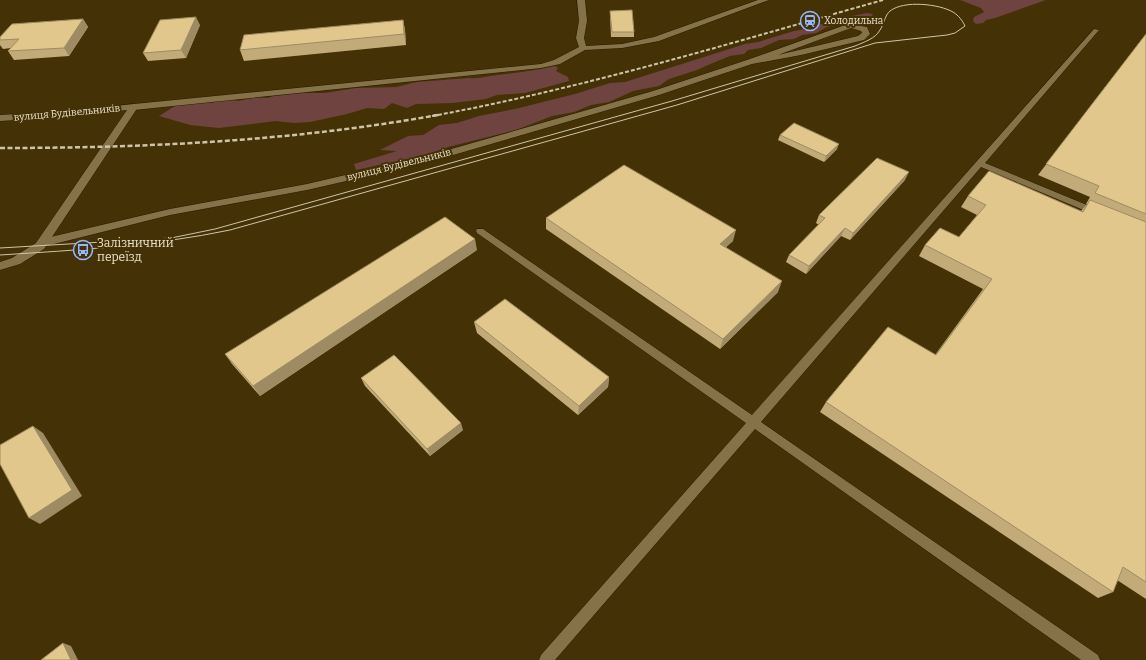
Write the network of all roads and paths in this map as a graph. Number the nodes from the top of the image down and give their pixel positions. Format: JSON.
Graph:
{"nodes":[{"id":1,"x":581,"y":0,"type":"edge"},
{"id":2,"x":765,"y":0,"type":"edge"},
{"id":3,"x":1096,"y":30,"type":"dead end"},
{"id":4,"x":583,"y":48,"type":"junction"},
{"id":5,"x":750,"y":62,"type":"junction"},
{"id":6,"x":134,"y":107,"type":"junction"},
{"id":7,"x":0,"y":118,"type":"edge"},
{"id":8,"x":980,"y":163,"type":"junction"},
{"id":9,"x":1103,"y":215,"type":"edge"},
{"id":10,"x":480,"y":232,"type":"dead end"},
{"id":11,"x":42,"y":243,"type":"junction"},
{"id":12,"x":0,"y":266,"type":"edge"},
{"id":13,"x":754,"y":422,"type":"junction"},
{"id":14,"x":546,"y":660,"type":"edge"},
{"id":15,"x":1093,"y":660,"type":"edge"}],
"edges":[{"from":1,"to":4,"type":"street"},
{"from":2,"to":4,"type":"street","name":"вулиця Будівельників"},
{"from":3,"to":8,"type":"lane"},
{"from":4,"to":6,"type":"street","name":"вулиця Будівельників"},
{"from":5,"to":5,"type":"street","name":"вулиця Будівельників"},
{"from":5,"to":11,"type":"street","name":"вулиця Будівельників"},
{"from":6,"to":7,"type":"street","name":"вулиця Будівельників"},
{"from":6,"to":11,"type":"street","name":"вулиця Будівельників"},
{"from":8,"to":9,"type":"lane"},
{"from":8,"to":13,"type":"lane"},
{"from":10,"to":13,"type":"lane"},
{"from":11,"to":12,"type":"street","name":"вулиця Будівельників"},
{"from":13,"to":14,"type":"lane"},
{"from":13,"to":15,"type":"lane"}]}
